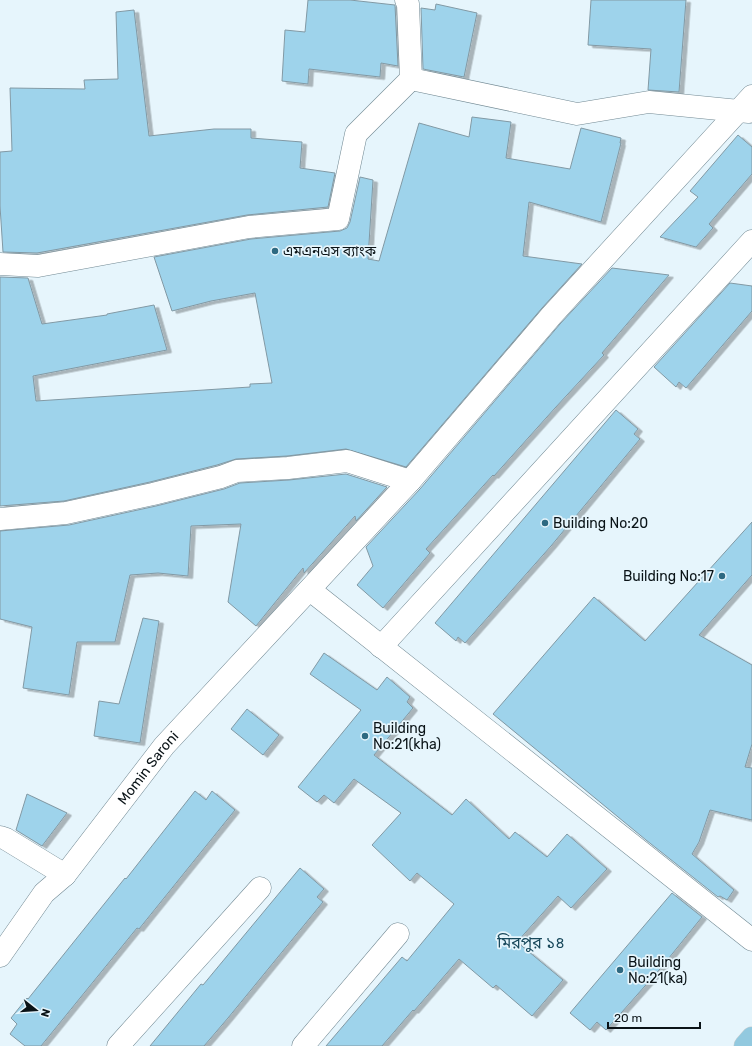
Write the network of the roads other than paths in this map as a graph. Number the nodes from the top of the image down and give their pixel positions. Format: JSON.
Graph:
{"nodes":[{"id":1,"x":406,"y":0,"type":"edge"},
{"id":2,"x":412,"y":79,"type":"junction"},
{"id":3,"x":747,"y":106,"type":"edge"},
{"id":4,"x":752,"y":241,"type":"edge"},
{"id":5,"x":0,"y":264,"type":"edge"},
{"id":6,"x":410,"y":481,"type":"junction"},
{"id":7,"x":0,"y":519,"type":"edge"},
{"id":8,"x":310,"y":590,"type":"junction"},
{"id":9,"x":381,"y":647,"type":"junction"},
{"id":10,"x":2,"y":839,"type":"edge"},
{"id":11,"x":65,"y":875,"type":"junction"},
{"id":12,"x":260,"y":888,"type":"dead end"},
{"id":13,"x":398,"y":934,"type":"dead end"},
{"id":14,"x":752,"y":940,"type":"edge"},
{"id":15,"x":0,"y":956,"type":"edge"},
{"id":16,"x":752,"y":1038,"type":"edge"},
{"id":17,"x":118,"y":1046,"type":"edge"},
{"id":18,"x":302,"y":1046,"type":"edge"},
{"id":19,"x":745,"y":1046,"type":"edge"}],
"edges":[{"from":1,"to":2,"type":"street"},
{"from":2,"to":3,"type":"street"},
{"from":2,"to":5,"type":"street"},
{"from":3,"to":6,"type":"street","name":"Momin Saroni"},
{"from":4,"to":9,"type":"street"},
{"from":6,"to":7,"type":"street"},
{"from":6,"to":8,"type":"street","name":"Momin Saroni"},
{"from":8,"to":9,"type":"street"},
{"from":8,"to":11,"type":"street","name":"Momin Saroni"},
{"from":9,"to":14,"type":"street"},
{"from":10,"to":11,"type":"street"},
{"from":11,"to":15,"type":"street","name":"Momin Saroni"},
{"from":12,"to":17,"type":"street"},
{"from":13,"to":18,"type":"street"},
{"from":16,"to":19,"type":"main road"}]}
